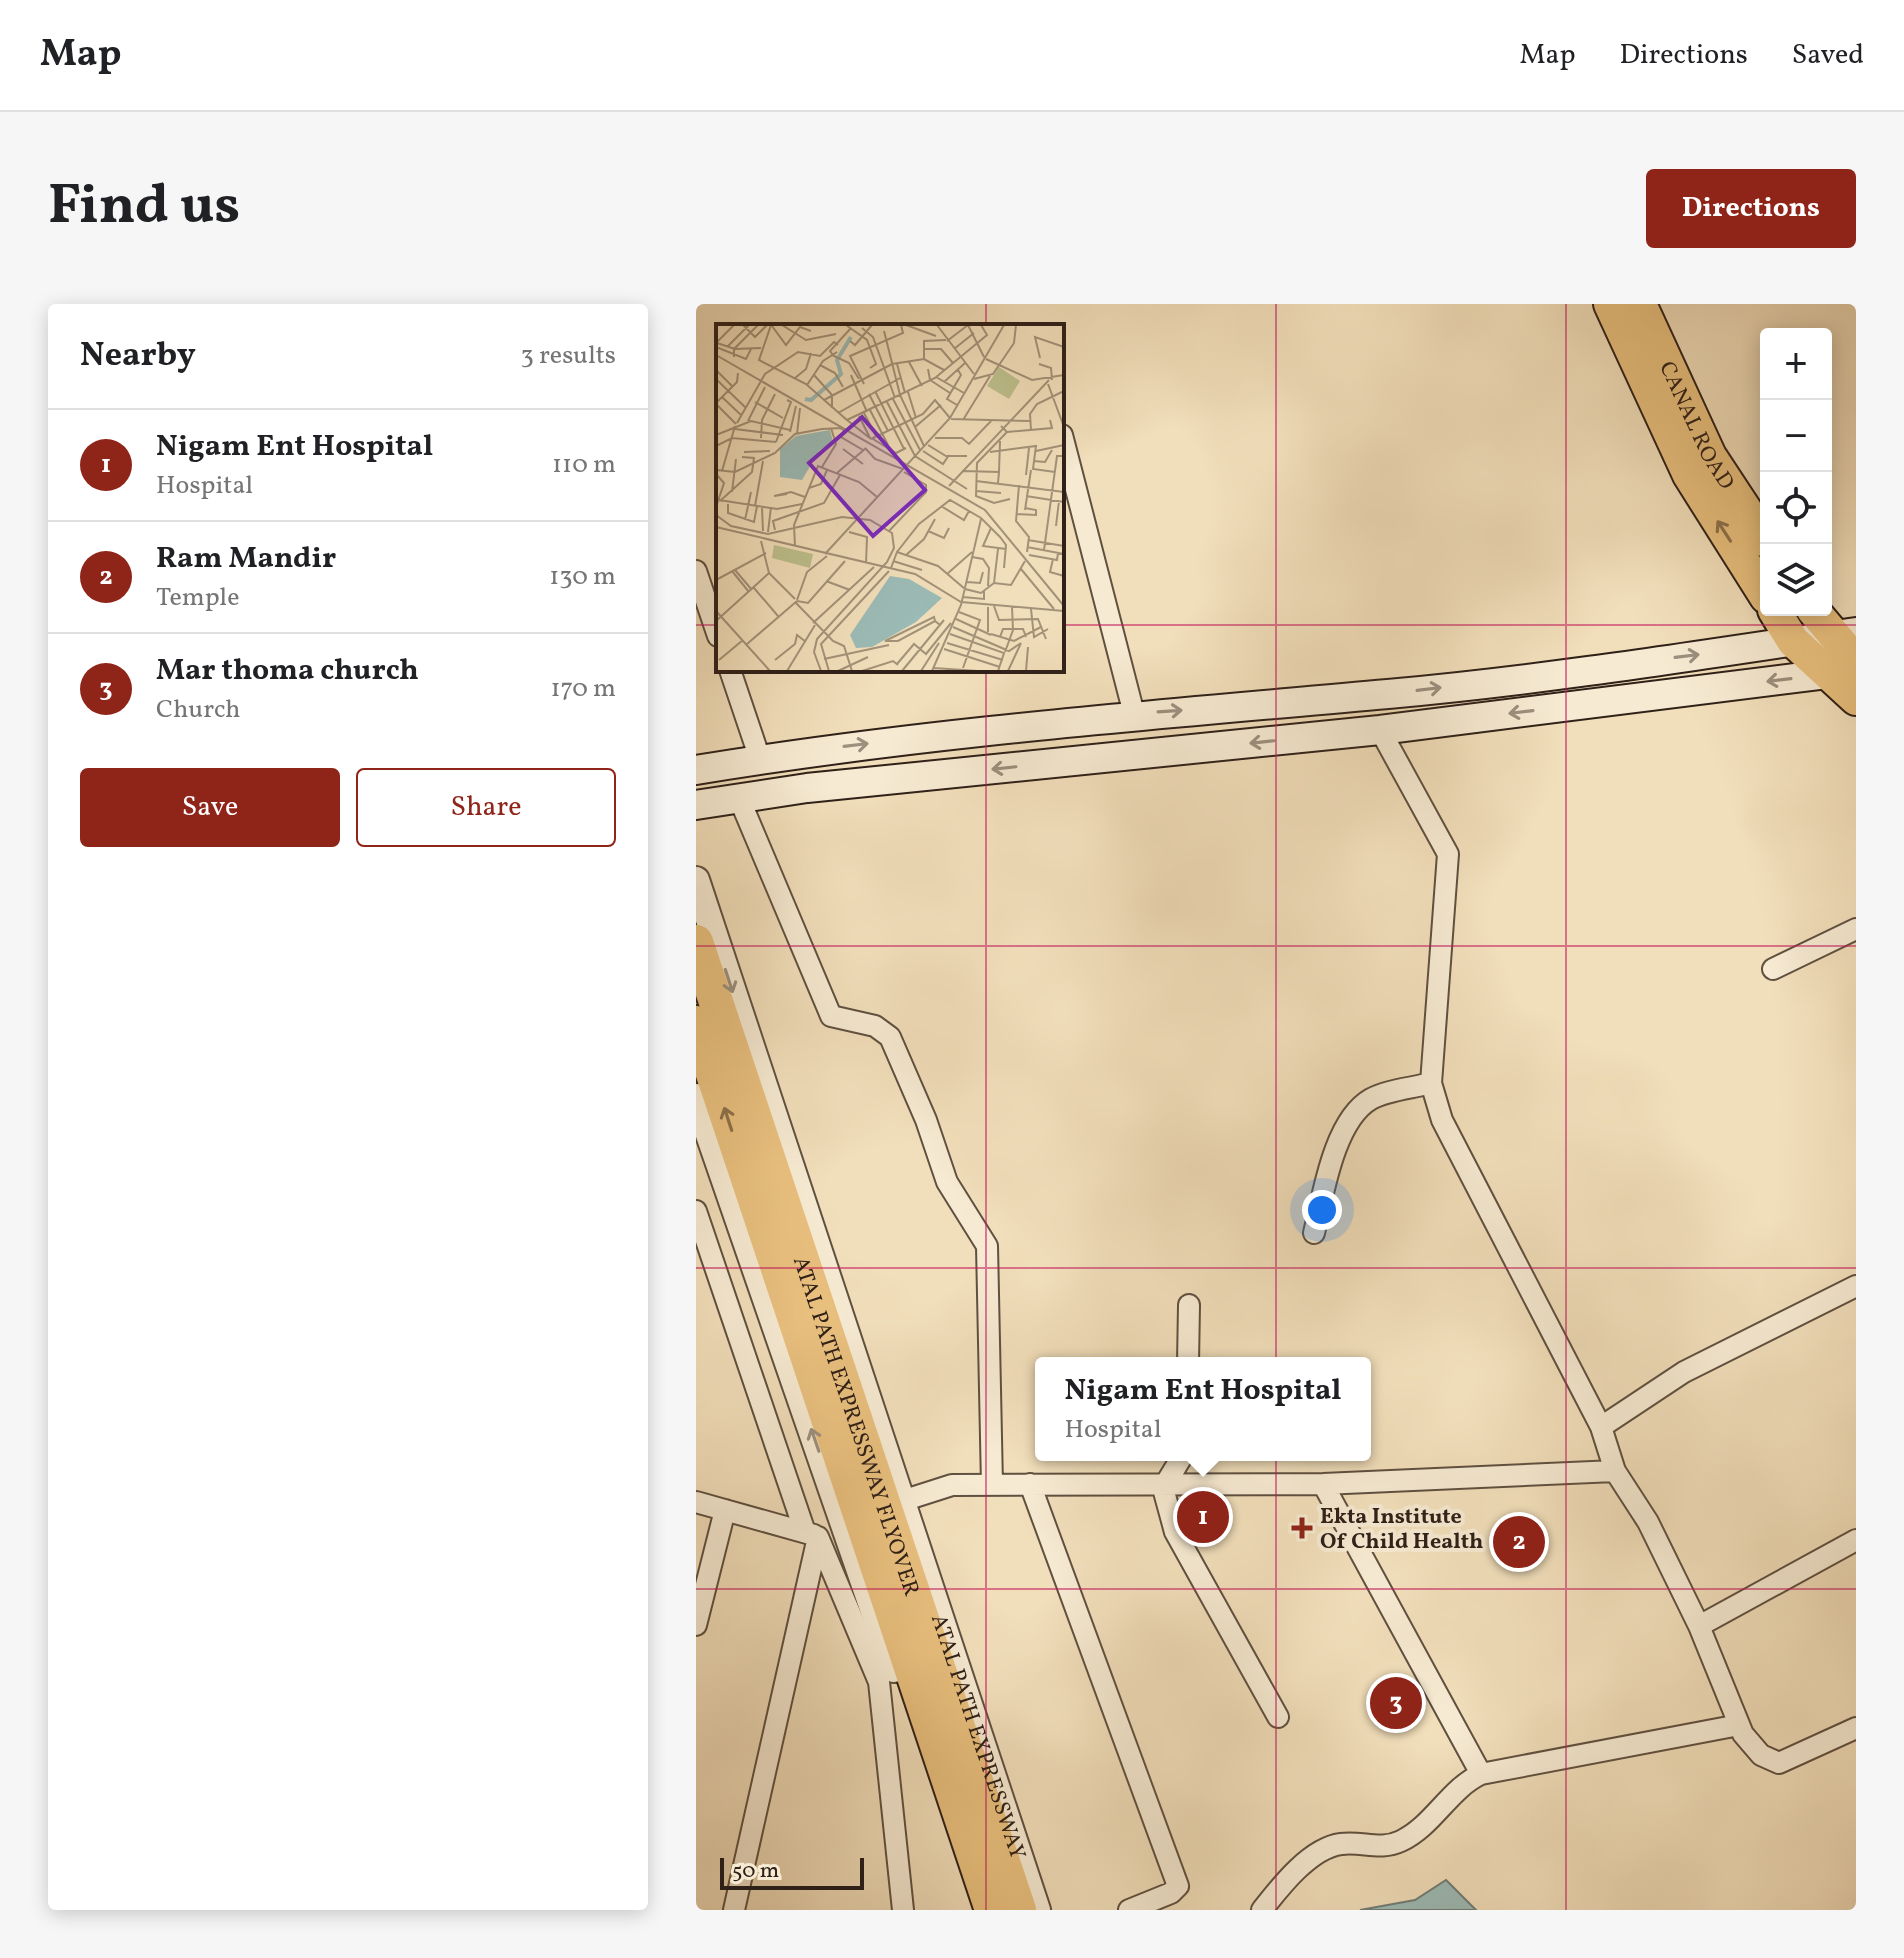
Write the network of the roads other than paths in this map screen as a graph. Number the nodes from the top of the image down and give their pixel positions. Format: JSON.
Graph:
{"nodes":[{"id":1,"x":1610,"y":304,"type":"edge"},
{"id":2,"x":1640,"y":304,"type":"edge"},
{"id":3,"x":1064,"y":443,"type":"edge"},
{"id":4,"x":1760,"y":532,"type":"edge"},
{"id":5,"x":696,"y":571,"type":"edge"},
{"id":6,"x":1760,"y":587,"type":"edge"},
{"id":7,"x":1778,"y":616,"type":"edge"},
{"id":8,"x":1834,"y":626,"type":"edge"},
{"id":9,"x":716,"y":630,"type":"edge"},
{"id":10,"x":1793,"y":641,"type":"junction"},
{"id":11,"x":1847,"y":669,"type":"edge"},
{"id":12,"x":731,"y":672,"type":"edge"},
{"id":13,"x":1856,"y":699,"type":"edge"},
{"id":14,"x":1134,"y":714,"type":"junction"},
{"id":15,"x":1380,"y":730,"type":"junction"},
{"id":16,"x":801,"y":752,"type":"junction"},
{"id":17,"x":760,"y":759,"type":"junction"},
{"id":18,"x":696,"y":770,"type":"edge"},
{"id":19,"x":807,"y":788,"type":"junction"},
{"id":20,"x":739,"y":798,"type":"junction"},
{"id":21,"x":696,"y":805,"type":"edge"},
{"id":22,"x":696,"y":880,"type":"edge"},
{"id":23,"x":1856,"y":929,"type":"edge"},
{"id":24,"x":696,"y":942,"type":"edge"},
{"id":25,"x":1773,"y":969,"type":"dead end"},
{"id":26,"x":696,"y":1023,"type":"edge"},
{"id":27,"x":1431,"y":1083,"type":"junction"},
{"id":28,"x":696,"y":1097,"type":"edge"},
{"id":29,"x":696,"y":1211,"type":"edge"},
{"id":30,"x":1314,"y":1233,"type":"dead end"},
{"id":31,"x":1856,"y":1286,"type":"edge"},
{"id":32,"x":1189,"y":1305,"type":"dead end"},
{"id":33,"x":1188,"y":1357,"type":"edge"},
{"id":34,"x":1601,"y":1427,"type":"junction"},
{"id":35,"x":1179,"y":1461,"type":"edge"},
{"id":36,"x":1615,"y":1471,"type":"junction"},
{"id":37,"x":1030,"y":1484,"type":"junction"},
{"id":38,"x":1165,"y":1484,"type":"junction"},
{"id":39,"x":1323,"y":1484,"type":"junction"},
{"id":40,"x":992,"y":1485,"type":"junction"},
{"id":41,"x":902,"y":1501,"type":"junction"},
{"id":42,"x":696,"y":1502,"type":"edge"},
{"id":43,"x":725,"y":1510,"type":"junction"},
{"id":44,"x":812,"y":1534,"type":"junction"},
{"id":45,"x":1856,"y":1540,"type":"edge"},
{"id":46,"x":696,"y":1625,"type":"edge"},
{"id":47,"x":1699,"y":1626,"type":"junction"},
{"id":48,"x":1278,"y":1717,"type":"dead end"},
{"id":49,"x":1739,"y":1725,"type":"junction"},
{"id":50,"x":1856,"y":1728,"type":"edge"},
{"id":51,"x":1481,"y":1774,"type":"junction"},
{"id":52,"x":734,"y":1910,"type":"edge"},
{"id":53,"x":903,"y":1910,"type":"edge"},
{"id":54,"x":978,"y":1910,"type":"edge"},
{"id":55,"x":992,"y":1910,"type":"edge"},
{"id":56,"x":1019,"y":1910,"type":"edge"},
{"id":57,"x":1037,"y":1910,"type":"edge"},
{"id":58,"x":1129,"y":1910,"type":"edge"},
{"id":59,"x":1262,"y":1910,"type":"edge"}],
"edges":[{"from":6,"to":1,"type":"main road","one_way":true},
{"from":2,"to":4,"type":"main road","name":"CANAL ROAD"},
{"from":3,"to":14,"type":"street"},
{"from":5,"to":9,"type":"street"},
{"from":7,"to":10,"type":"main road"},
{"from":8,"to":10,"type":"main road"},
{"from":8,"to":11,"type":"main road"},
{"from":10,"to":11,"type":"main road"},
{"from":14,"to":10,"type":"main road","one_way":true},
{"from":11,"to":13,"type":"main road"},
{"from":11,"to":15,"type":"main road","one_way":true},
{"from":12,"to":17,"type":"street"},
{"from":16,"to":14,"type":"main road","one_way":true},
{"from":15,"to":19,"type":"main road","one_way":true},
{"from":15,"to":27,"type":"street"},
{"from":16,"to":17,"type":"main road"},
{"from":16,"to":19,"type":"main road"},
{"from":17,"to":18,"type":"main road"},
{"from":19,"to":20,"type":"main road"},
{"from":20,"to":21,"type":"main road"},
{"from":20,"to":40,"type":"street"},
{"from":22,"to":41,"type":"street","name":"ATAL PATH EXPRESSWAY","one_way":true},
{"from":23,"to":25,"type":"street"},
{"from":24,"to":56,"type":"highway","name":"ATAL PATH EXPRESSWAY FLYOVER"},
{"from":55,"to":26,"type":"highway","name":"ATAL PATH EXPRESSWAY FLYOVER","one_way":true},
{"from":27,"to":30,"type":"street"},
{"from":27,"to":34,"type":"street"},
{"from":54,"to":28,"type":"street","one_way":true},
{"from":29,"to":44,"type":"street"},
{"from":31,"to":34,"type":"street"},
{"from":32,"to":33,"type":"street"},
{"from":34,"to":36,"type":"street"},
{"from":35,"to":38,"type":"street"},
{"from":36,"to":39,"type":"street"},
{"from":36,"to":47,"type":"street"},
{"from":37,"to":38,"type":"street"},
{"from":37,"to":40,"type":"street"},
{"from":37,"to":58,"type":"street"},
{"from":38,"to":39,"type":"street"},
{"from":38,"to":48,"type":"street"},
{"from":39,"to":51,"type":"street"},
{"from":40,"to":41,"type":"street"},
{"from":41,"to":57,"type":"street","name":"ATAL PATH EXPRESSWAY"},
{"from":42,"to":43,"type":"street"},
{"from":43,"to":44,"type":"street"},
{"from":43,"to":46,"type":"street"},
{"from":44,"to":52,"type":"street"},
{"from":44,"to":53,"type":"street"},
{"from":45,"to":47,"type":"street"},
{"from":47,"to":49,"type":"street"},
{"from":49,"to":50,"type":"street"},
{"from":49,"to":51,"type":"street"},
{"from":51,"to":59,"type":"street"}]}
